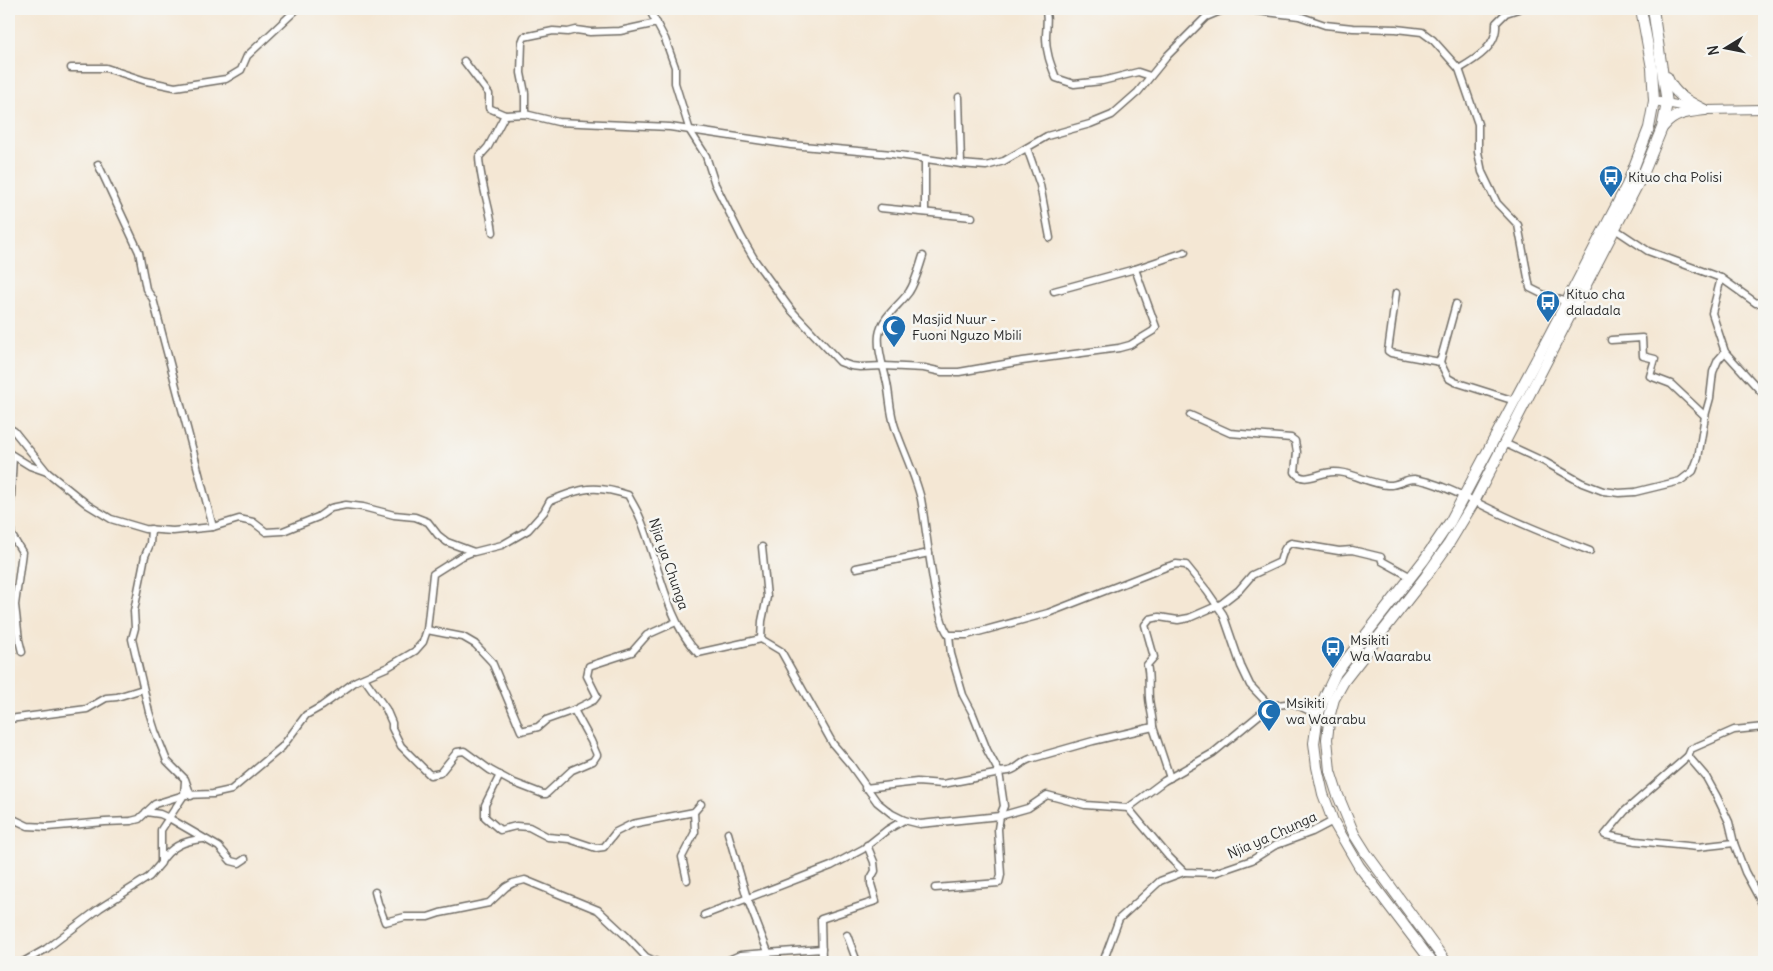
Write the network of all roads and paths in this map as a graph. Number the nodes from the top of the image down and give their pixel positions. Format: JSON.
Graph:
{"nodes":[{"id":1,"x":297,"y":9,"type":"edge"},
{"id":2,"x":649,"y":9,"type":"edge"},
{"id":3,"x":1203,"y":9,"type":"edge"},
{"id":4,"x":1225,"y":9,"type":"edge"},
{"id":5,"x":1242,"y":9,"type":"edge"},
{"id":6,"x":1518,"y":9,"type":"edge"},
{"id":7,"x":1641,"y":9,"type":"edge"},
{"id":8,"x":1653,"y":9,"type":"edge"},
{"id":9,"x":1046,"y":10,"type":"dead end"},
{"id":10,"x":1206,"y":17,"type":"junction"},
{"id":11,"x":657,"y":23,"type":"junction"},
{"id":12,"x":464,"y":61,"type":"dead end"},
{"id":13,"x":1663,"y":67,"type":"junction"},
{"id":14,"x":71,"y":68,"type":"dead end"},
{"id":15,"x":1459,"y":69,"type":"junction"},
{"id":16,"x":1150,"y":76,"type":"junction"},
{"id":17,"x":959,"y":97,"type":"dead end"},
{"id":18,"x":1654,"y":100,"type":"junction"},
{"id":19,"x":1667,"y":103,"type":"junction"},
{"id":20,"x":1764,"y":109,"type":"edge"},
{"id":21,"x":1705,"y":110,"type":"junction"},
{"id":22,"x":525,"y":114,"type":"junction"},
{"id":23,"x":505,"y":115,"type":"junction"},
{"id":24,"x":1662,"y":128,"type":"junction"},
{"id":25,"x":690,"y":130,"type":"junction"},
{"id":26,"x":1027,"y":148,"type":"junction"},
{"id":27,"x":925,"y":159,"type":"junction"},
{"id":28,"x":98,"y":164,"type":"dead end"},
{"id":29,"x":961,"y":164,"type":"junction"},
{"id":30,"x":880,"y":208,"type":"dead end"},
{"id":31,"x":925,"y":212,"type":"junction"},
{"id":32,"x":972,"y":217,"type":"dead end"},
{"id":33,"x":1615,"y":229,"type":"junction"},
{"id":34,"x":493,"y":232,"type":"dead end"},
{"id":35,"x":1050,"y":238,"type":"dead end"},
{"id":36,"x":1185,"y":252,"type":"dead end"},
{"id":37,"x":923,"y":256,"type":"dead end"},
{"id":38,"x":1136,"y":269,"type":"junction"},
{"id":39,"x":1721,"y":278,"type":"junction"},
{"id":40,"x":1054,"y":291,"type":"dead end"},
{"id":41,"x":1396,"y":293,"type":"dead end"},
{"id":42,"x":1764,"y":301,"type":"edge"},
{"id":43,"x":1567,"y":302,"type":"junction"},
{"id":44,"x":1456,"y":304,"type":"dead end"},
{"id":45,"x":1611,"y":340,"type":"dead end"},
{"id":46,"x":1725,"y":352,"type":"junction"},
{"id":47,"x":1440,"y":362,"type":"junction"},
{"id":48,"x":884,"y":366,"type":"junction"},
{"id":49,"x":1764,"y":394,"type":"edge"},
{"id":50,"x":1514,"y":401,"type":"junction"},
{"id":51,"x":1190,"y":415,"type":"dead end"},
{"id":52,"x":1705,"y":416,"type":"junction"},
{"id":53,"x":9,"y":428,"type":"edge"},
{"id":54,"x":1504,"y":443,"type":"junction"},
{"id":55,"x":11,"y":454,"type":"edge"},
{"id":56,"x":47,"y":472,"type":"junction"},
{"id":57,"x":1464,"y":497,"type":"junction"},
{"id":58,"x":1474,"y":502,"type":"junction"},
{"id":59,"x":213,"y":527,"type":"junction"},
{"id":60,"x":151,"y":529,"type":"junction"},
{"id":61,"x":762,"y":547,"type":"dead end"},
{"id":62,"x":1590,"y":551,"type":"dead end"},
{"id":63,"x":474,"y":552,"type":"junction"},
{"id":64,"x":929,"y":553,"type":"junction"},
{"id":65,"x":856,"y":568,"type":"dead end"},
{"id":66,"x":1411,"y":578,"type":"junction"},
{"id":67,"x":1216,"y":606,"type":"junction"},
{"id":68,"x":676,"y":622,"type":"junction"},
{"id":69,"x":427,"y":630,"type":"junction"},
{"id":70,"x":949,"y":635,"type":"junction"},
{"id":71,"x":761,"y":639,"type":"junction"},
{"id":72,"x":22,"y":652,"type":"dead end"},
{"id":73,"x":364,"y":678,"type":"junction"},
{"id":74,"x":143,"y":689,"type":"junction"},
{"id":75,"x":1270,"y":706,"type":"junction"},
{"id":76,"x":574,"y":710,"type":"junction"},
{"id":77,"x":1318,"y":715,"type":"junction"},
{"id":78,"x":9,"y":719,"type":"edge"},
{"id":79,"x":1764,"y":726,"type":"edge"},
{"id":80,"x":1153,"y":727,"type":"junction"},
{"id":81,"x":1688,"y":756,"type":"junction"},
{"id":82,"x":999,"y":772,"type":"junction"},
{"id":83,"x":500,"y":775,"type":"junction"},
{"id":84,"x":1170,"y":778,"type":"junction"},
{"id":85,"x":185,"y":779,"type":"junction"},
{"id":86,"x":865,"y":788,"type":"junction"},
{"id":87,"x":184,"y":795,"type":"junction"},
{"id":88,"x":191,"y":796,"type":"junction"},
{"id":89,"x":701,"y":804,"type":"dead end"},
{"id":90,"x":1128,"y":808,"type":"junction"},
{"id":91,"x":146,"y":812,"type":"junction"},
{"id":92,"x":694,"y":812,"type":"junction"},
{"id":93,"x":1000,"y":816,"type":"junction"},
{"id":94,"x":9,"y":817,"type":"edge"},
{"id":95,"x":169,"y":818,"type":"junction"},
{"id":96,"x":904,"y":820,"type":"junction"},
{"id":97,"x":1334,"y":821,"type":"junction"},
{"id":98,"x":728,"y":833,"type":"dead end"},
{"id":99,"x":203,"y":839,"type":"junction"},
{"id":100,"x":1734,"y":843,"type":"junction"},
{"id":101,"x":866,"y":845,"type":"junction"},
{"id":102,"x":245,"y":859,"type":"dead end"},
{"id":103,"x":161,"y":863,"type":"junction"},
{"id":104,"x":1184,"y":872,"type":"junction"},
{"id":105,"x":687,"y":880,"type":"dead end"},
{"id":106,"x":935,"y":888,"type":"dead end"},
{"id":107,"x":375,"y":892,"type":"dead end"},
{"id":108,"x":747,"y":898,"type":"junction"},
{"id":109,"x":1764,"y":907,"type":"edge"},
{"id":110,"x":704,"y":914,"type":"dead end"},
{"id":111,"x":847,"y":936,"type":"dead end"},
{"id":112,"x":822,"y":949,"type":"junction"},
{"id":113,"x":768,"y":952,"type":"junction"},
{"id":114,"x":23,"y":962,"type":"edge"},
{"id":115,"x":657,"y":962,"type":"edge"},
{"id":116,"x":724,"y":962,"type":"edge"},
{"id":117,"x":822,"y":962,"type":"edge"},
{"id":118,"x":857,"y":962,"type":"edge"},
{"id":119,"x":1103,"y":962,"type":"edge"},
{"id":120,"x":1432,"y":962,"type":"edge"},
{"id":121,"x":1446,"y":962,"type":"edge"}],
"edges":[{"from":1,"to":14,"type":"street"},
{"from":2,"to":11,"type":"street"},
{"from":3,"to":10,"type":"street"},
{"from":4,"to":10,"type":"street"},
{"from":5,"to":15,"type":"street"},
{"from":6,"to":15,"type":"street"},
{"from":7,"to":18,"type":"main road"},
{"from":8,"to":13,"type":"main road"},
{"from":9,"to":16,"type":"street"},
{"from":10,"to":16,"type":"street"},
{"from":11,"to":22,"type":"street"},
{"from":11,"to":25,"type":"street"},
{"from":12,"to":23,"type":"street"},
{"from":13,"to":19,"type":"main road"},
{"from":13,"to":21,"type":"main road"},
{"from":15,"to":43,"type":"street"},
{"from":16,"to":26,"type":"street"},
{"from":17,"to":29,"type":"street"},
{"from":18,"to":19,"type":"street"},
{"from":18,"to":43,"type":"main road"},
{"from":19,"to":21,"type":"street"},
{"from":19,"to":24,"type":"main road"},
{"from":20,"to":21,"type":"street"},
{"from":21,"to":24,"type":"main road"},
{"from":22,"to":23,"type":"street"},
{"from":22,"to":25,"type":"street"},
{"from":23,"to":34,"type":"street"},
{"from":24,"to":33,"type":"main road"},
{"from":25,"to":27,"type":"street"},
{"from":25,"to":48,"type":"street"},
{"from":26,"to":29,"type":"street"},
{"from":26,"to":35,"type":"street"},
{"from":27,"to":29,"type":"street"},
{"from":27,"to":31,"type":"street"},
{"from":28,"to":59,"type":"street"},
{"from":30,"to":31,"type":"street"},
{"from":31,"to":32,"type":"street"},
{"from":33,"to":39,"type":"street"},
{"from":33,"to":54,"type":"main road"},
{"from":36,"to":38,"type":"street"},
{"from":37,"to":48,"type":"street"},
{"from":38,"to":40,"type":"street"},
{"from":38,"to":48,"type":"street"},
{"from":39,"to":42,"type":"street"},
{"from":39,"to":46,"type":"street"},
{"from":41,"to":47,"type":"street"},
{"from":43,"to":50,"type":"main road"},
{"from":44,"to":47,"type":"street"},
{"from":45,"to":52,"type":"street"},
{"from":46,"to":49,"type":"street"},
{"from":46,"to":52,"type":"street"},
{"from":47,"to":50,"type":"street"},
{"from":48,"to":64,"type":"street"},
{"from":50,"to":57,"type":"main road"},
{"from":51,"to":57,"type":"street"},
{"from":52,"to":54,"type":"street"},
{"from":53,"to":56,"type":"street"},
{"from":54,"to":58,"type":"main road"},
{"from":55,"to":56,"type":"street"},
{"from":55,"to":72,"type":"street"},
{"from":56,"to":60,"type":"street"},
{"from":57,"to":58,"type":"street"},
{"from":57,"to":66,"type":"main road"},
{"from":58,"to":62,"type":"street"},
{"from":58,"to":121,"type":"main road"},
{"from":59,"to":60,"type":"street"},
{"from":59,"to":63,"type":"street"},
{"from":60,"to":74,"type":"street"},
{"from":61,"to":71,"type":"street"},
{"from":63,"to":68,"type":"street","name":"Njia ya Chunga"},
{"from":63,"to":69,"type":"street","name":"Njia ya Chunga"},
{"from":64,"to":65,"type":"street"},
{"from":64,"to":70,"type":"street"},
{"from":66,"to":67,"type":"street"},
{"from":66,"to":77,"type":"main road"},
{"from":67,"to":70,"type":"street"},
{"from":67,"to":75,"type":"street"},
{"from":67,"to":80,"type":"street"},
{"from":68,"to":71,"type":"street","name":"Njia ya Chunga"},
{"from":68,"to":76,"type":"street"},
{"from":69,"to":73,"type":"street"},
{"from":69,"to":76,"type":"street"},
{"from":70,"to":82,"type":"street"},
{"from":71,"to":86,"type":"street"},
{"from":73,"to":83,"type":"street"},
{"from":73,"to":88,"type":"street"},
{"from":74,"to":78,"type":"street"},
{"from":74,"to":85,"type":"street"},
{"from":75,"to":77,"type":"street"},
{"from":75,"to":84,"type":"street"},
{"from":76,"to":83,"type":"street"},
{"from":77,"to":97,"type":"main road"},
{"from":79,"to":81,"type":"street"},
{"from":80,"to":82,"type":"street"},
{"from":80,"to":84,"type":"street"},
{"from":81,"to":100,"type":"street"},
{"from":81,"to":100,"type":"street"},
{"from":82,"to":86,"type":"street"},
{"from":82,"to":93,"type":"street"},
{"from":83,"to":92,"type":"street"},
{"from":84,"to":90,"type":"street"},
{"from":85,"to":87,"type":"street"},
{"from":85,"to":88,"type":"street"},
{"from":86,"to":96,"type":"street"},
{"from":87,"to":88,"type":"street"},
{"from":87,"to":91,"type":"street"},
{"from":87,"to":95,"type":"street"},
{"from":89,"to":92,"type":"street"},
{"from":90,"to":93,"type":"street"},
{"from":90,"to":104,"type":"street"},
{"from":91,"to":94,"type":"street"},
{"from":91,"to":95,"type":"street"},
{"from":92,"to":105,"type":"street"},
{"from":93,"to":96,"type":"street"},
{"from":93,"to":106,"type":"street"},
{"from":95,"to":99,"type":"street"},
{"from":95,"to":103,"type":"street"},
{"from":96,"to":101,"type":"street"},
{"from":97,"to":104,"type":"street","name":"Njia ya Chunga"},
{"from":97,"to":120,"type":"main road"},
{"from":98,"to":108,"type":"street"},
{"from":99,"to":102,"type":"street"},
{"from":99,"to":103,"type":"street"},
{"from":100,"to":109,"type":"street"},
{"from":101,"to":108,"type":"street"},
{"from":101,"to":112,"type":"street"},
{"from":103,"to":114,"type":"street"},
{"from":104,"to":119,"type":"street"},
{"from":107,"to":115,"type":"street"},
{"from":108,"to":110,"type":"street"},
{"from":108,"to":113,"type":"street"},
{"from":111,"to":118,"type":"street"},
{"from":112,"to":113,"type":"street"},
{"from":112,"to":117,"type":"street"},
{"from":113,"to":116,"type":"street"}]}
